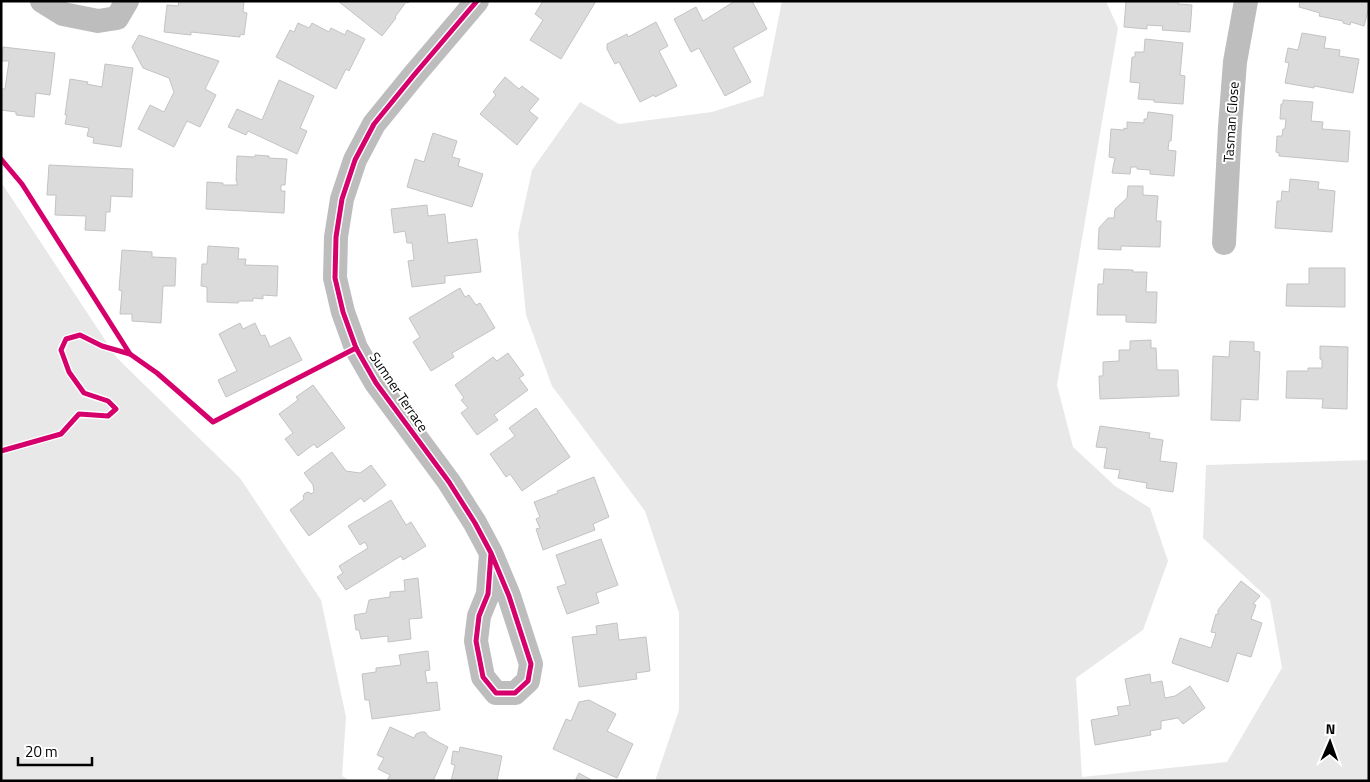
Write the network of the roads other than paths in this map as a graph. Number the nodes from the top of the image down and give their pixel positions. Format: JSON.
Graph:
{"nodes":[{"id":1,"x":42,"y":1,"type":"edge"},
{"id":2,"x":126,"y":1,"type":"edge"},
{"id":3,"x":477,"y":1,"type":"edge"},
{"id":4,"x":1246,"y":1,"type":"edge"},
{"id":5,"x":1224,"y":243,"type":"dead end"},
{"id":6,"x":491,"y":553,"type":"junction"}],
"edges":[{"from":1,"to":2,"type":"street"},
{"from":3,"to":6,"type":"street","name":"Sumner Terrace"},
{"from":4,"to":5,"type":"street","name":"Tasman Close"},
{"from":6,"to":6,"type":"street","name":"Sumner Terrace"}]}
